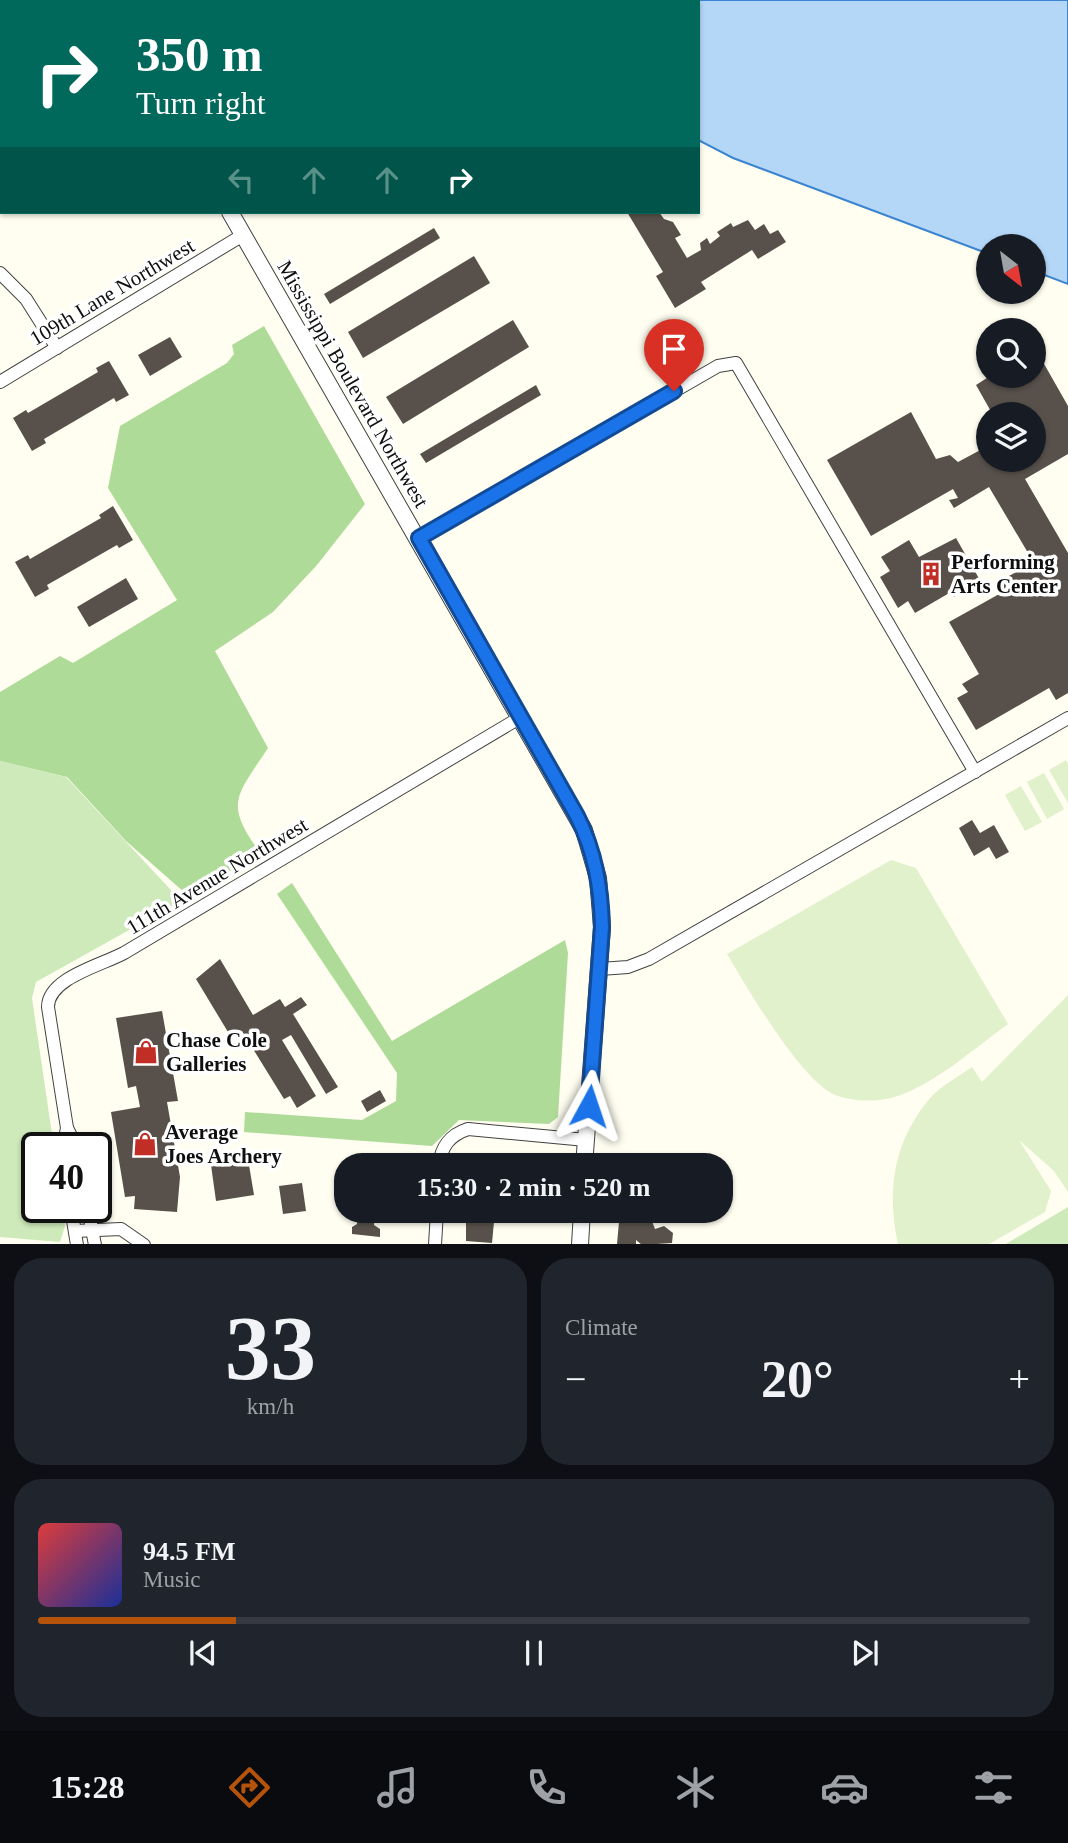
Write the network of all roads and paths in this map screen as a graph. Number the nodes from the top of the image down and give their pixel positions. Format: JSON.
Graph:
{"nodes":[{"id":1,"x":231,"y":214,"type":"edge"},
{"id":2,"x":243,"y":236,"type":"junction"},
{"id":3,"x":0,"y":273,"type":"edge"},
{"id":4,"x":57,"y":348,"type":"junction"},
{"id":5,"x":0,"y":382,"type":"edge"},
{"id":6,"x":419,"y":538,"type":"junction"},
{"id":7,"x":521,"y":717,"type":"junction"},
{"id":8,"x":1068,"y":718,"type":"edge"},
{"id":9,"x":975,"y":772,"type":"junction"},
{"id":10,"x":600,"y":969,"type":"junction"},
{"id":11,"x":67,"y":1128,"type":"junction"},
{"id":12,"x":66,"y":1132,"type":"edge"},
{"id":13,"x":69,"y":1132,"type":"edge"},
{"id":14,"x":586,"y":1140,"type":"junction"},
{"id":15,"x":443,"y":1153,"type":"edge"},
{"id":16,"x":585,"y":1153,"type":"edge"},
{"id":17,"x":91,"y":1223,"type":"edge"},
{"id":18,"x":436,"y":1223,"type":"edge"},
{"id":19,"x":581,"y":1223,"type":"edge"},
{"id":20,"x":93,"y":1230,"type":"junction"},
{"id":21,"x":76,"y":1238,"type":"edge"},
{"id":22,"x":95,"y":1244,"type":"edge"},
{"id":23,"x":145,"y":1244,"type":"edge"},
{"id":24,"x":435,"y":1244,"type":"edge"},
{"id":25,"x":580,"y":1244,"type":"edge"}],
"edges":[{"from":1,"to":2,"type":"street","name":"Mississippi Boulevard Northwest"},
{"from":2,"to":4,"type":"street","name":"109th Lane Northwest"},
{"from":2,"to":6,"type":"street","name":"Mississippi Boulevard Northwest"},
{"from":3,"to":4,"type":"street"},
{"from":4,"to":5,"type":"street","name":"109th Lane Northwest"},
{"from":6,"to":7,"type":"street","name":"Mississippi Boulevard Northwest"},
{"from":6,"to":9,"type":"street"},
{"from":7,"to":10,"type":"street","name":"Mississippi Boulevard Northwest"},
{"from":7,"to":11,"type":"street","name":"111th Avenue Northwest"},
{"from":8,"to":9,"type":"street"},
{"from":9,"to":10,"type":"street"},
{"from":10,"to":14,"type":"street","name":"Mississippi Boulevard Northwest"},
{"from":11,"to":12,"type":"street","name":"111th Avenue Northwest"},
{"from":11,"to":13,"type":"street","name":"111th Avenue Northwest"},
{"from":14,"to":15,"type":"street"},
{"from":14,"to":16,"type":"street","name":"Mississippi Boulevard Northwest"},
{"from":17,"to":20,"type":"street"},
{"from":18,"to":24,"type":"street"},
{"from":19,"to":25,"type":"street"},
{"from":20,"to":21,"type":"street"},
{"from":20,"to":22,"type":"street"},
{"from":20,"to":23,"type":"street"}]}
